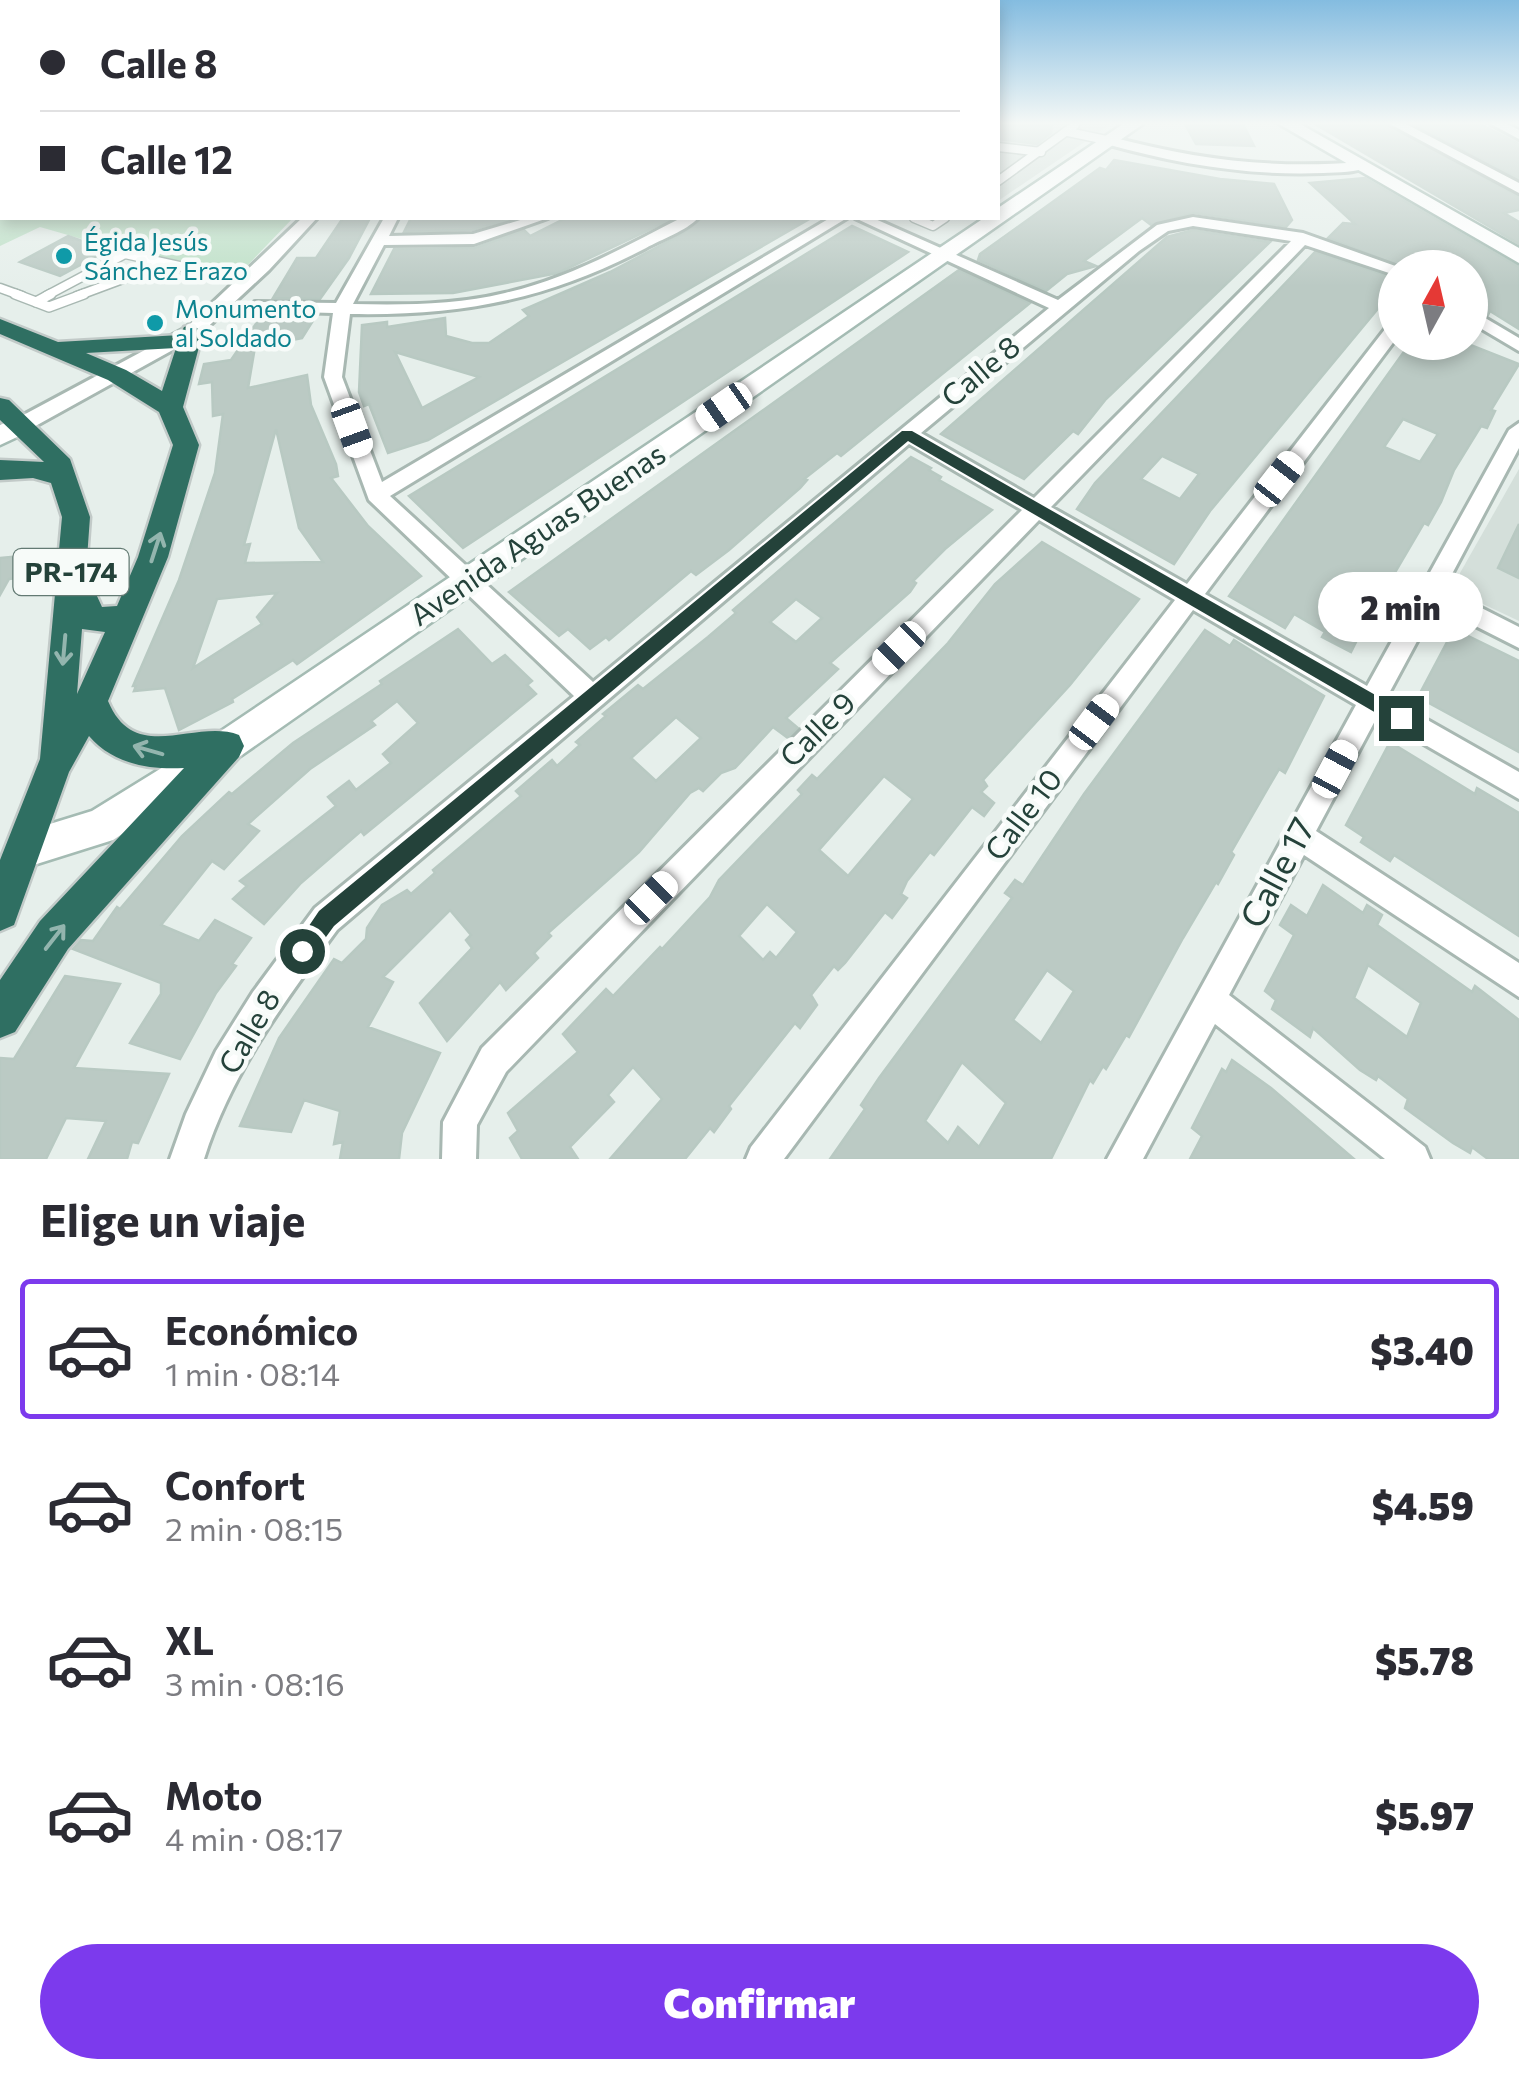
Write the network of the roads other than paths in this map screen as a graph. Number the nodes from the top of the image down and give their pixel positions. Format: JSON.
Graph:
{"nodes":[{"id":1,"x":1052,"y":178,"type":"edge"},
{"id":2,"x":1383,"y":178,"type":"edge"},
{"id":3,"x":1000,"y":215,"type":"edge"},
{"id":4,"x":308,"y":220,"type":"edge"},
{"id":5,"x":390,"y":220,"type":"edge"},
{"id":6,"x":535,"y":220,"type":"edge"},
{"id":7,"x":687,"y":220,"type":"edge"},
{"id":8,"x":837,"y":220,"type":"edge"},
{"id":9,"x":866,"y":220,"type":"edge"},
{"id":10,"x":919,"y":220,"type":"edge"},
{"id":11,"x":942,"y":220,"type":"edge"},
{"id":12,"x":994,"y":220,"type":"edge"},
{"id":13,"x":1303,"y":238,"type":"junction"},
{"id":14,"x":377,"y":241,"type":"junction"},
{"id":15,"x":945,"y":255,"type":"junction"},
{"id":16,"x":1519,"y":257,"type":"edge"},
{"id":17,"x":1378,"y":262,"type":"edge"},
{"id":18,"x":163,"y":264,"type":"junction"},
{"id":19,"x":248,"y":281,"type":"junction"},
{"id":20,"x":0,"y":288,"type":"edge"},
{"id":21,"x":36,"y":302,"type":"junction"},
{"id":22,"x":479,"y":303,"type":"junction"},
{"id":23,"x":261,"y":306,"type":"dead end"},
{"id":24,"x":1060,"y":306,"type":"junction"},
{"id":25,"x":342,"y":308,"type":"junction"},
{"id":26,"x":481,"y":323,"type":"dead end"},
{"id":27,"x":0,"y":326,"type":"edge"},
{"id":28,"x":1488,"y":326,"type":"edge"},
{"id":29,"x":184,"y":337,"type":"junction"},
{"id":30,"x":1519,"y":346,"type":"edge"},
{"id":31,"x":52,"y":348,"type":"junction"},
{"id":32,"x":1378,"y":350,"type":"edge"},
{"id":33,"x":117,"y":375,"type":"junction"},
{"id":34,"x":170,"y":406,"type":"junction"},
{"id":35,"x":8,"y":422,"type":"edge"},
{"id":36,"x":1519,"y":430,"type":"edge"},
{"id":37,"x":907,"y":434,"type":"junction"},
{"id":38,"x":0,"y":470,"type":"edge"},
{"id":39,"x":62,"y":476,"type":"junction"},
{"id":40,"x":376,"y":495,"type":"junction"},
{"id":41,"x":1037,"y":509,"type":"junction"},
{"id":42,"x":72,"y":571,"type":"junction"},
{"id":43,"x":468,"y":584,"type":"junction"},
{"id":44,"x":1431,"y":593,"type":"junction"},
{"id":45,"x":1189,"y":596,"type":"junction"},
{"id":46,"x":127,"y":618,"type":"junction"},
{"id":47,"x":1519,"y":638,"type":"edge"},
{"id":48,"x":591,"y":696,"type":"junction"},
{"id":49,"x":91,"y":701,"type":"junction"},
{"id":50,"x":1372,"y":702,"type":"junction"},
{"id":51,"x":228,"y":746,"type":"junction"},
{"id":52,"x":54,"y":766,"type":"junction"},
{"id":53,"x":1519,"y":786,"type":"edge"},
{"id":54,"x":1299,"y":836,"type":"junction"},
{"id":55,"x":24,"y":848,"type":"junction"},
{"id":56,"x":0,"y":911,"type":"edge"},
{"id":57,"x":1519,"y":981,"type":"edge"},
{"id":58,"x":1210,"y":1000,"type":"junction"},
{"id":59,"x":0,"y":1017,"type":"edge"},
{"id":60,"x":187,"y":1159,"type":"edge"},
{"id":61,"x":459,"y":1159,"type":"edge"},
{"id":62,"x":763,"y":1159,"type":"edge"},
{"id":63,"x":1124,"y":1159,"type":"edge"},
{"id":64,"x":1413,"y":1159,"type":"edge"}],
"edges":[{"from":1,"to":3,"type":"street","name":"Avenida Aguas Buenas"},
{"from":2,"to":16,"type":"street"},
{"from":4,"to":19,"type":"street"},
{"from":5,"to":14,"type":"street"},
{"from":6,"to":14,"type":"street"},
{"from":7,"to":22,"type":"street"},
{"from":8,"to":40,"type":"street"},
{"from":9,"to":15,"type":"street"},
{"from":10,"to":11,"type":"lane"},
{"from":12,"to":15,"type":"street","name":"Avenida Aguas Buenas"},
{"from":13,"to":17,"type":"street","name":"Calle 8"},
{"from":13,"to":24,"type":"street","name":"Calle 8"},
{"from":13,"to":41,"type":"street","name":"Calle 9"},
{"from":14,"to":25,"type":"street"},
{"from":15,"to":24,"type":"street"},
{"from":15,"to":43,"type":"street","name":"Avenida Aguas Buenas"},
{"from":18,"to":19,"type":"lane"},
{"from":18,"to":21,"type":"lane"},
{"from":18,"to":21,"type":"lane"},
{"from":19,"to":29,"type":"street"},
{"from":20,"to":21,"type":"lane"},
{"from":22,"to":25,"type":"street"},
{"from":22,"to":26,"type":"street"},
{"from":23,"to":25,"type":"street"},
{"from":24,"to":37,"type":"street","name":"Calle 8"},
{"from":25,"to":40,"type":"street"},
{"from":27,"to":31,"type":"highway"},
{"from":28,"to":30,"type":"street"},
{"from":29,"to":31,"type":"highway"},
{"from":29,"to":33,"type":"street"},
{"from":29,"to":34,"type":"highway"},
{"from":31,"to":33,"type":"highway"},
{"from":32,"to":45,"type":"street","name":"Calle 10"},
{"from":33,"to":34,"type":"highway"},
{"from":33,"to":35,"type":"street"},
{"from":46,"to":34,"type":"highway","number":"PR-174","one_way":true},
{"from":35,"to":39,"type":"highway","number":"PR-174"},
{"from":36,"to":44,"type":"street","name":"Calle 17"},
{"from":37,"to":41,"type":"street"},
{"from":37,"to":48,"type":"street","name":"Calle 8"},
{"from":38,"to":39,"type":"highway"},
{"from":39,"to":42,"type":"highway","number":"PR-174"},
{"from":40,"to":43,"type":"street"},
{"from":41,"to":45,"type":"street"},
{"from":41,"to":61,"type":"street","name":"Calle 9"},
{"from":42,"to":46,"type":"highway"},
{"from":42,"to":52,"type":"highway","number":"PR-174","one_way":true},
{"from":43,"to":48,"type":"street"},
{"from":43,"to":51,"type":"street","name":"Avenida Aguas Buenas"},
{"from":44,"to":47,"type":"street"},
{"from":44,"to":50,"type":"street","name":"Calle 17"},
{"from":45,"to":50,"type":"street"},
{"from":45,"to":62,"type":"street","name":"Calle 10"},
{"from":46,"to":49,"type":"highway","number":"PR-174"},
{"from":48,"to":60,"type":"street","name":"Calle 8"},
{"from":51,"to":49,"type":"highway","one_way":true},
{"from":49,"to":52,"type":"highway","number":"PR-174"},
{"from":50,"to":53,"type":"street"},
{"from":50,"to":54,"type":"street","name":"Calle 17"},
{"from":51,"to":55,"type":"street","name":"Avenida Aguas Buenas"},
{"from":59,"to":51,"type":"highway","one_way":true},
{"from":52,"to":55,"type":"highway","number":"PR-174"},
{"from":54,"to":57,"type":"street"},
{"from":54,"to":58,"type":"street","name":"Calle 17"},
{"from":55,"to":56,"type":"highway","number":"PR-174"},
{"from":58,"to":63,"type":"street","name":"Calle 17"},
{"from":58,"to":64,"type":"street"}]}
